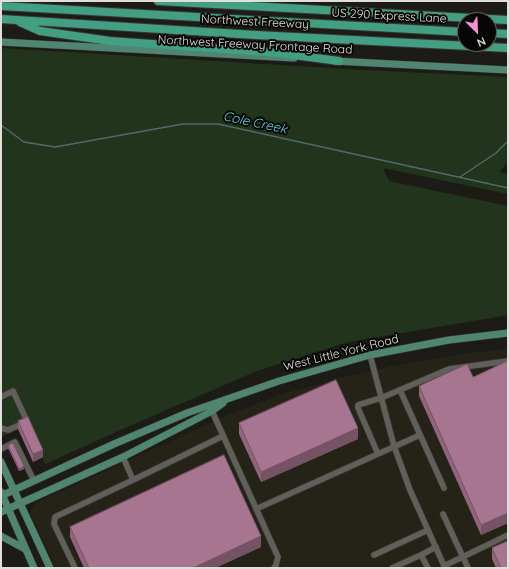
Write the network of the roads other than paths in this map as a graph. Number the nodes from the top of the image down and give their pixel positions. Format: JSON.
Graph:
{"nodes":[{"id":1,"x":158,"y":1,"type":"edge"},
{"id":2,"x":1,"y":6,"type":"edge"},
{"id":3,"x":1,"y":19,"type":"edge"},
{"id":4,"x":16,"y":20,"type":"junction"},
{"id":5,"x":508,"y":20,"type":"edge"},
{"id":6,"x":457,"y":32,"type":"edge"},
{"id":7,"x":497,"y":33,"type":"edge"},
{"id":8,"x":508,"y":34,"type":"edge"},
{"id":9,"x":1,"y":42,"type":"edge"},
{"id":10,"x":508,"y":48,"type":"edge"},
{"id":11,"x":339,"y":61,"type":"junction"},
{"id":12,"x":508,"y":70,"type":"edge"},
{"id":13,"x":508,"y":333,"type":"edge"},
{"id":14,"x":370,"y":355,"type":"junction"},
{"id":15,"x":508,"y":361,"type":"edge"},
{"id":16,"x":400,"y":390,"type":"junction"},
{"id":17,"x":1,"y":397,"type":"edge"},
{"id":18,"x":381,"y":398,"type":"junction"},
{"id":19,"x":230,"y":399,"type":"junction"},
{"id":20,"x":212,"y":410,"type":"junction"},
{"id":21,"x":1,"y":427,"type":"edge"},
{"id":22,"x":420,"y":435,"type":"junction"},
{"id":23,"x":223,"y":436,"type":"junction"},
{"id":24,"x":394,"y":446,"type":"junction"},
{"id":25,"x":1,"y":449,"type":"edge"},
{"id":26,"x":378,"y":454,"type":"junction"},
{"id":27,"x":123,"y":457,"type":"junction"},
{"id":28,"x":1,"y":462,"type":"edge"},
{"id":29,"x":133,"y":480,"type":"junction"},
{"id":30,"x":34,"y":481,"type":"junction"},
{"id":31,"x":444,"y":488,"type":"dead end"},
{"id":32,"x":14,"y":490,"type":"junction"},
{"id":33,"x":1,"y":494,"type":"edge"},
{"id":34,"x":20,"y":503,"type":"junction"},
{"id":35,"x":256,"y":509,"type":"junction"},
{"id":36,"x":4,"y":510,"type":"edge"},
{"id":37,"x":443,"y":514,"type":"dead end"},
{"id":38,"x":428,"y":530,"type":"junction"},
{"id":39,"x":508,"y":535,"type":"edge"},
{"id":40,"x":1,"y":536,"type":"edge"},
{"id":41,"x":436,"y":547,"type":"junction"},
{"id":42,"x":26,"y":549,"type":"junction"},
{"id":43,"x":421,"y":554,"type":"junction"},
{"id":44,"x":374,"y":555,"type":"dead end"},
{"id":45,"x":463,"y":556,"type":"junction"},
{"id":46,"x":445,"y":567,"type":"edge"},
{"id":47,"x":34,"y":568,"type":"edge"},
{"id":48,"x":50,"y":568,"type":"edge"},
{"id":49,"x":75,"y":568,"type":"edge"},
{"id":50,"x":274,"y":568,"type":"edge"},
{"id":51,"x":392,"y":568,"type":"edge"},
{"id":52,"x":428,"y":568,"type":"edge"},
{"id":53,"x":468,"y":568,"type":"edge"}],
"edges":[{"from":1,"to":5,"type":"highway","name":"Northwest Freeway"},
{"from":2,"to":6,"type":"highway","name":"US 290 Express Lane"},
{"from":3,"to":4,"type":"highway","name":"Northwest Freeway"},
{"from":4,"to":10,"type":"highway","name":"Northwest Freeway"},
{"from":4,"to":11,"type":"highway"},
{"from":7,"to":8,"type":"highway"},
{"from":9,"to":11,"type":"main road","name":"Northwest Freeway Frontage Road"},
{"from":11,"to":12,"type":"main road","name":"Northwest Freeway Frontage Road"},
{"from":13,"to":14,"type":"main road","name":"West Little York Road"},
{"from":14,"to":18,"type":"street"},
{"from":14,"to":19,"type":"main road","name":"West Little York Road"},
{"from":15,"to":16,"type":"street"},
{"from":16,"to":18,"type":"street"},
{"from":16,"to":22,"type":"street"},
{"from":17,"to":21,"type":"street"},
{"from":18,"to":24,"type":"street"},
{"from":18,"to":26,"type":"street"},
{"from":19,"to":20,"type":"main road","name":"West Little York Road"},
{"from":19,"to":30,"type":"main road","name":"West Little York Road"},
{"from":20,"to":23,"type":"street"},
{"from":20,"to":27,"type":"main road","name":"West Little York Road"},
{"from":22,"to":24,"type":"street"},
{"from":22,"to":31,"type":"street"},
{"from":23,"to":29,"type":"street"},
{"from":23,"to":35,"type":"street"},
{"from":24,"to":26,"type":"street"},
{"from":24,"to":38,"type":"street"},
{"from":25,"to":30,"type":"street"},
{"from":26,"to":35,"type":"street"},
{"from":27,"to":29,"type":"street"},
{"from":27,"to":34,"type":"main road","name":"West Little York Road"},
{"from":28,"to":32,"type":"main road"},
{"from":29,"to":49,"type":"street"},
{"from":30,"to":32,"type":"main road","name":"West Little York Road"},
{"from":32,"to":33,"type":"main road","name":"West Little York Road"},
{"from":32,"to":34,"type":"main road"},
{"from":33,"to":36,"type":"main road"},
{"from":34,"to":36,"type":"main road","name":"West Little York Road"},
{"from":34,"to":48,"type":"main road"},
{"from":35,"to":50,"type":"street"},
{"from":36,"to":42,"type":"main road"},
{"from":37,"to":45,"type":"street"},
{"from":38,"to":41,"type":"street"},
{"from":38,"to":44,"type":"street"},
{"from":39,"to":45,"type":"street"},
{"from":40,"to":42,"type":"main road"},
{"from":41,"to":43,"type":"street"},
{"from":41,"to":46,"type":"street"},
{"from":42,"to":47,"type":"main road"},
{"from":43,"to":51,"type":"street"},
{"from":43,"to":52,"type":"street"},
{"from":45,"to":46,"type":"street"},
{"from":45,"to":53,"type":"street"}]}
